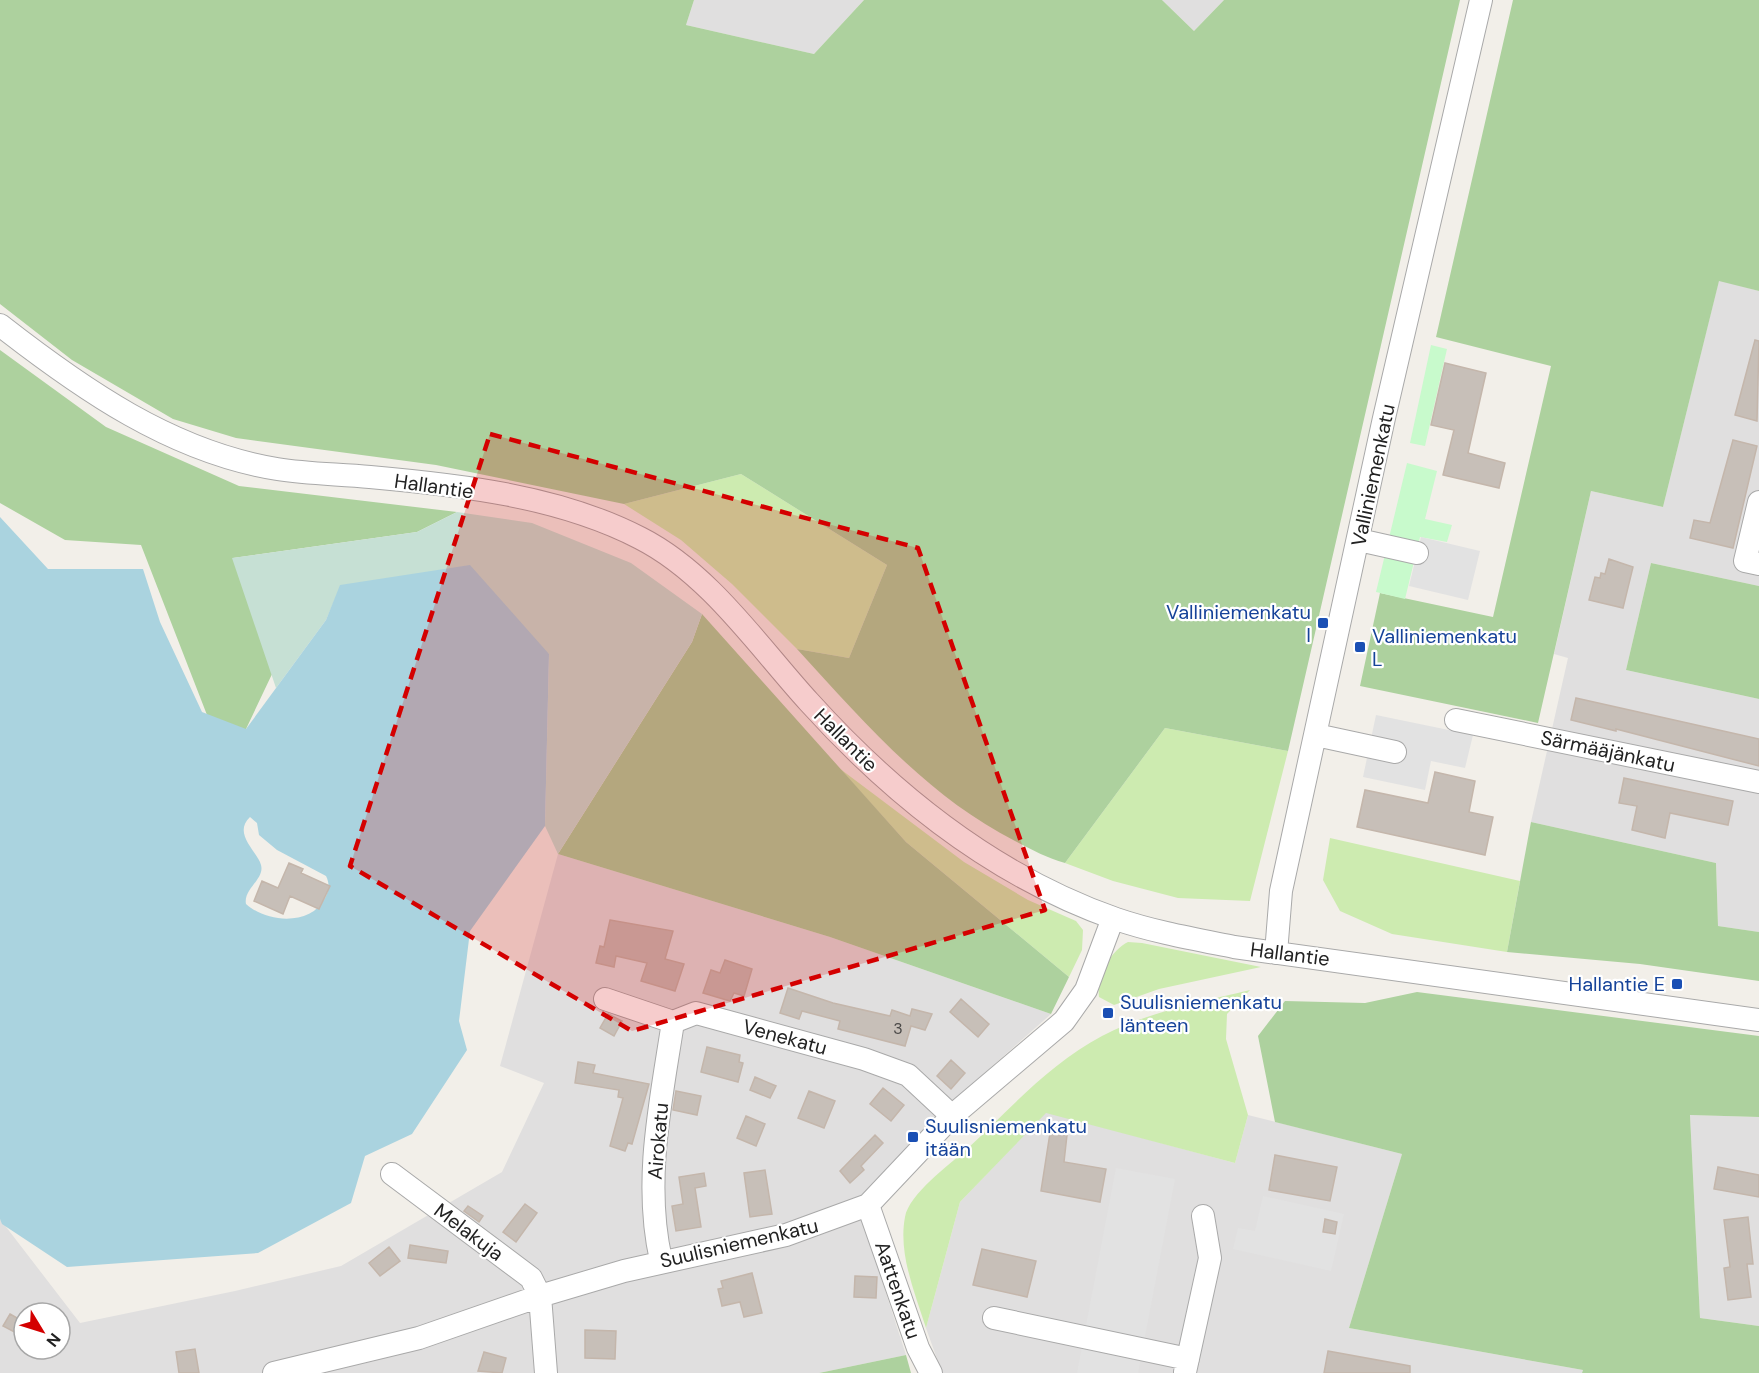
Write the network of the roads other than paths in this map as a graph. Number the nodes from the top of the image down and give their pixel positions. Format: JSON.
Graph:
{"nodes":[{"id":1,"x":1481,"y":0,"type":"edge"},
{"id":2,"x":0,"y":325,"type":"edge"},
{"id":3,"x":1759,"y":502,"type":"edge"},
{"id":4,"x":1359,"y":540,"type":"junction"},
{"id":5,"x":1417,"y":553,"type":"dead end"},
{"id":6,"x":1759,"y":564,"type":"edge"},
{"id":7,"x":1456,"y":720,"type":"dead end"},
{"id":8,"x":1316,"y":735,"type":"junction"},
{"id":9,"x":1395,"y":752,"type":"dead end"},
{"id":10,"x":1759,"y":782,"type":"edge"},
{"id":11,"x":1113,"y":918,"type":"junction"},
{"id":12,"x":1276,"y":953,"type":"junction"},
{"id":13,"x":605,"y":999,"type":"dead end"},
{"id":14,"x":1759,"y":1020,"type":"edge"},
{"id":15,"x":674,"y":1022,"type":"junction"},
{"id":16,"x":952,"y":1116,"type":"junction"},
{"id":17,"x":392,"y":1174,"type":"dead end"},
{"id":18,"x":868,"y":1205,"type":"junction"},
{"id":19,"x":1203,"y":1216,"type":"dead end"},
{"id":20,"x":661,"y":1260,"type":"junction"},
{"id":21,"x":540,"y":1296,"type":"junction"},
{"id":22,"x":994,"y":1318,"type":"dead end"},
{"id":23,"x":1186,"y":1366,"type":"edge"},
{"id":24,"x":274,"y":1373,"type":"edge"},
{"id":25,"x":546,"y":1373,"type":"edge"},
{"id":26,"x":931,"y":1373,"type":"edge"}],
"edges":[{"from":1,"to":4,"type":"street","name":"Valliniemenkatu"},
{"from":2,"to":11,"type":"street","name":"Hallantie"},
{"from":3,"to":6,"type":"street"},
{"from":4,"to":5,"type":"street"},
{"from":4,"to":8,"type":"street","name":"Valliniemenkatu"},
{"from":7,"to":10,"type":"street","name":"Särmääjänkatu"},
{"from":8,"to":9,"type":"street"},
{"from":8,"to":12,"type":"street","name":"Valliniemenkatu"},
{"from":11,"to":12,"type":"street","name":"Hallantie"},
{"from":11,"to":16,"type":"street","name":"Suulisniemenkatu"},
{"from":12,"to":14,"type":"street","name":"Hallantie"},
{"from":13,"to":15,"type":"street"},
{"from":15,"to":16,"type":"street","name":"Venekatu"},
{"from":15,"to":20,"type":"street","name":"Airokatu"},
{"from":16,"to":18,"type":"street","name":"Suulisniemenkatu"},
{"from":17,"to":21,"type":"street","name":"Melakuja"},
{"from":18,"to":20,"type":"street","name":"Suulisniemenkatu"},
{"from":18,"to":26,"type":"street","name":"Aattenkatu"},
{"from":19,"to":23,"type":"street"},
{"from":20,"to":21,"type":"street","name":"Suulisniemenkatu"},
{"from":21,"to":24,"type":"street","name":"Suulisniemenkatu"},
{"from":21,"to":25,"type":"street"},
{"from":22,"to":23,"type":"street"}]}
